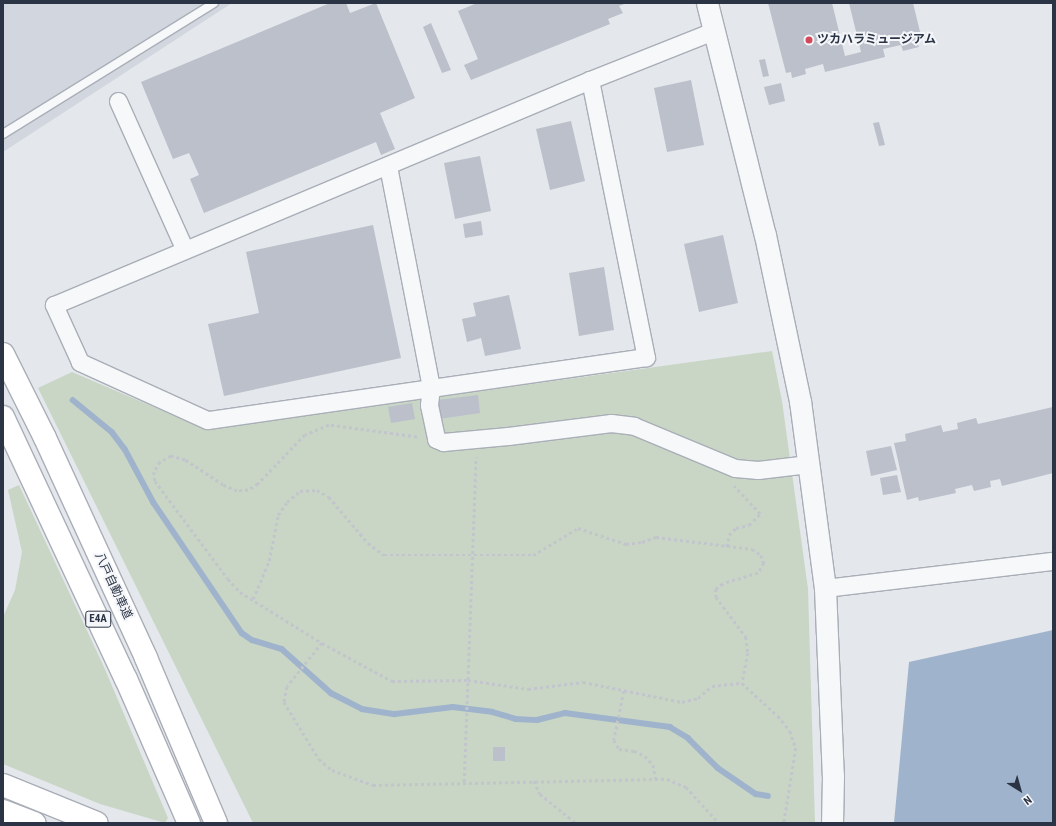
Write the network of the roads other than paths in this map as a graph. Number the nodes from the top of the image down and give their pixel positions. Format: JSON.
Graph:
{"nodes":[{"id":1,"x":214,"y":3,"type":"edge"},
{"id":2,"x":707,"y":3,"type":"edge"},
{"id":3,"x":713,"y":31,"type":"junction"},
{"id":4,"x":590,"y":80,"type":"junction"},
{"id":5,"x":118,"y":101,"type":"dead end"},
{"id":6,"x":3,"y":134,"type":"edge"},
{"id":7,"x":388,"y":166,"type":"junction"},
{"id":8,"x":185,"y":250,"type":"junction"},
{"id":9,"x":3,"y":354,"type":"edge"},
{"id":10,"x":431,"y":388,"type":"junction"},
{"id":11,"x":3,"y":418,"type":"edge"},
{"id":12,"x":809,"y":464,"type":"junction"},
{"id":13,"x":1053,"y":560,"type":"edge"},
{"id":14,"x":825,"y":588,"type":"junction"},
{"id":15,"x":146,"y":658,"type":"junction"},
{"id":16,"x":3,"y":785,"type":"edge"},
{"id":17,"x":3,"y":811,"type":"edge"},
{"id":18,"x":35,"y":823,"type":"edge"},
{"id":19,"x":97,"y":823,"type":"edge"},
{"id":20,"x":189,"y":823,"type":"edge"},
{"id":21,"x":216,"y":823,"type":"edge"},
{"id":22,"x":230,"y":823,"type":"edge"},
{"id":23,"x":832,"y":823,"type":"edge"}],
"edges":[{"from":1,"to":6,"type":"lane"},
{"from":2,"to":3,"type":"street"},
{"from":3,"to":4,"type":"street"},
{"from":3,"to":12,"type":"street"},
{"from":4,"to":7,"type":"street"},
{"from":4,"to":10,"type":"street"},
{"from":5,"to":8,"type":"street"},
{"from":7,"to":8,"type":"street"},
{"from":7,"to":10,"type":"street"},
{"from":8,"to":10,"type":"street"},
{"from":9,"to":15,"type":"highway","name":"八戸自動車道","number":"E4A"},
{"from":10,"to":12,"type":"street"},
{"from":11,"to":20,"type":"highway","number":"E4A"},
{"from":12,"to":14,"type":"street"},
{"from":13,"to":14,"type":"street"},
{"from":14,"to":23,"type":"street"},
{"from":15,"to":21,"type":"highway","name":"八戸自動車道","number":"E4A"},
{"from":15,"to":22,"type":"highway"},
{"from":16,"to":19,"type":"highway"},
{"from":17,"to":18,"type":"highway"}]}
